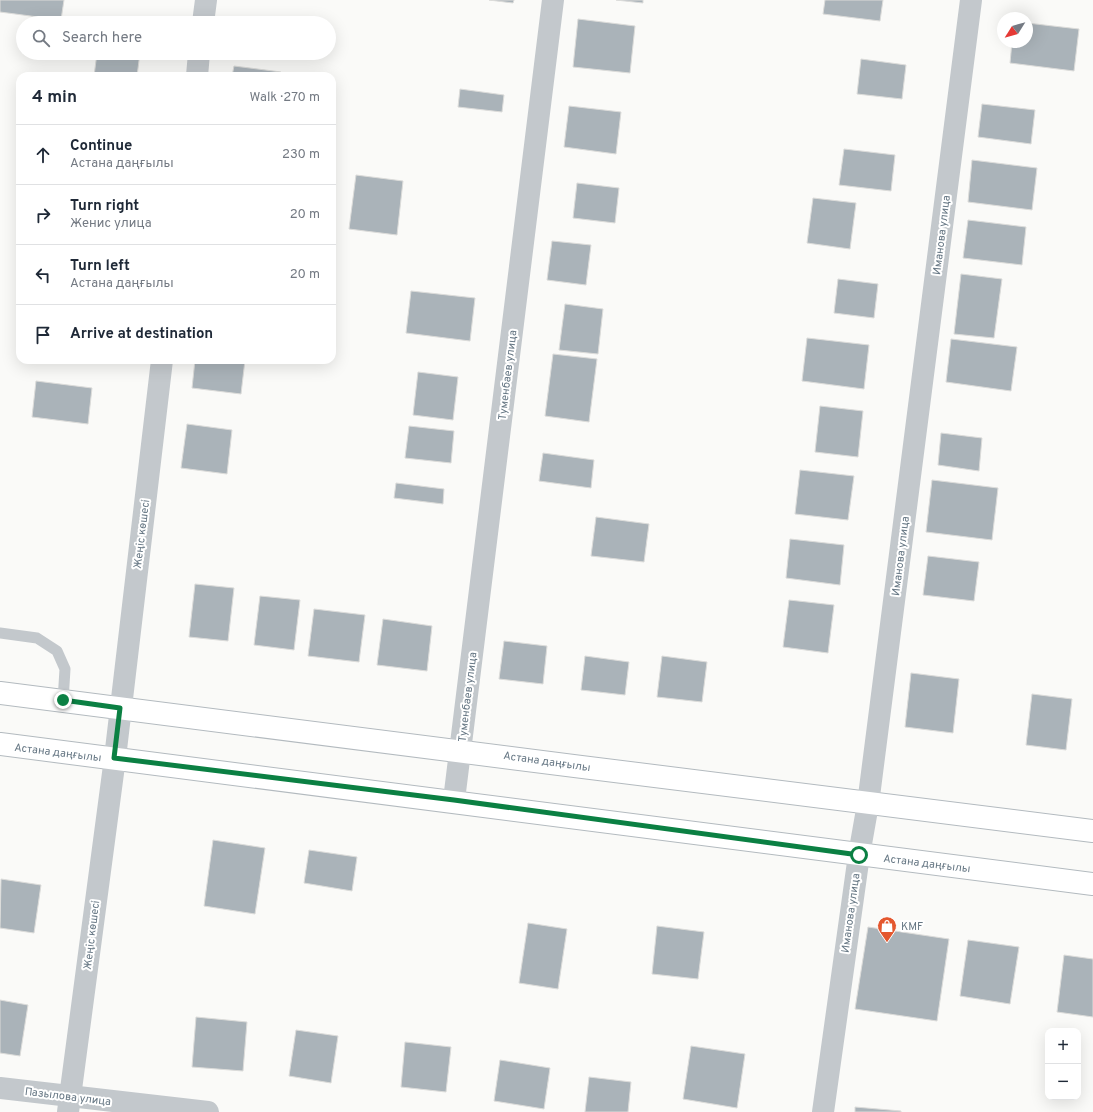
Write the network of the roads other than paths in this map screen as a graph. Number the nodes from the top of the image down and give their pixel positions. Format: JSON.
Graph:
{"nodes":[{"id":1,"x":206,"y":0,"type":"edge"},
{"id":2,"x":553,"y":0,"type":"edge"},
{"id":3,"x":971,"y":0,"type":"edge"},
{"id":4,"x":204,"y":16,"type":"edge"},
{"id":5,"x":198,"y":60,"type":"edge"},
{"id":6,"x":197,"y":72,"type":"edge"},
{"id":7,"x":162,"y":364,"type":"edge"},
{"id":8,"x":0,"y":633,"type":"edge"},
{"id":9,"x":0,"y":693,"type":"edge"},
{"id":10,"x":63,"y":700,"type":"junction"},
{"id":11,"x":120,"y":708,"type":"junction"},
{"id":12,"x":0,"y":744,"type":"edge"},
{"id":13,"x":461,"y":750,"type":"junction"},
{"id":14,"x":114,"y":758,"type":"junction"},
{"id":15,"x":454,"y":800,"type":"junction"},
{"id":16,"x":868,"y":804,"type":"junction"},
{"id":17,"x":1093,"y":831,"type":"edge"},
{"id":18,"x":859,"y":855,"type":"junction"},
{"id":19,"x":1093,"y":884,"type":"edge"},
{"id":20,"x":0,"y":1088,"type":"edge"},
{"id":21,"x":69,"y":1104,"type":"edge"},
{"id":22,"x":208,"y":1112,"type":"edge"},
{"id":23,"x":823,"y":1112,"type":"edge"}],
"edges":[{"from":1,"to":4,"type":"street"},
{"from":2,"to":13,"type":"street","name":"Туменбаев улица"},
{"from":3,"to":16,"type":"street","name":"Иманова улица"},
{"from":5,"to":6,"type":"street"},
{"from":7,"to":11,"type":"street","name":"Жеңіс көшесі"},
{"from":8,"to":10,"type":"lane"},
{"from":9,"to":10,"type":"street","name":"Астана даңғылы"},
{"from":10,"to":11,"type":"street","name":"Астана даңғылы"},
{"from":11,"to":13,"type":"street","name":"Астана даңғылы"},
{"from":11,"to":14,"type":"street","name":"Жеңіс көшесі"},
{"from":12,"to":14,"type":"street","name":"Астана даңғылы"},
{"from":13,"to":15,"type":"street","name":"Туменбаев улица"},
{"from":13,"to":16,"type":"street","name":"Астана даңғылы"},
{"from":14,"to":15,"type":"street","name":"Астана даңғылы"},
{"from":14,"to":21,"type":"street","name":"Жеңіс көшесі"},
{"from":15,"to":18,"type":"street","name":"Астана даңғылы"},
{"from":16,"to":17,"type":"street","name":"Астана даңғылы"},
{"from":16,"to":18,"type":"street","name":"Иманова улица"},
{"from":18,"to":19,"type":"street","name":"Астана даңғылы"},
{"from":18,"to":23,"type":"street","name":"Иманова улица"},
{"from":20,"to":21,"type":"street","name":"Пазылова улица"},
{"from":21,"to":22,"type":"street","name":"Пазылова улица"}]}
